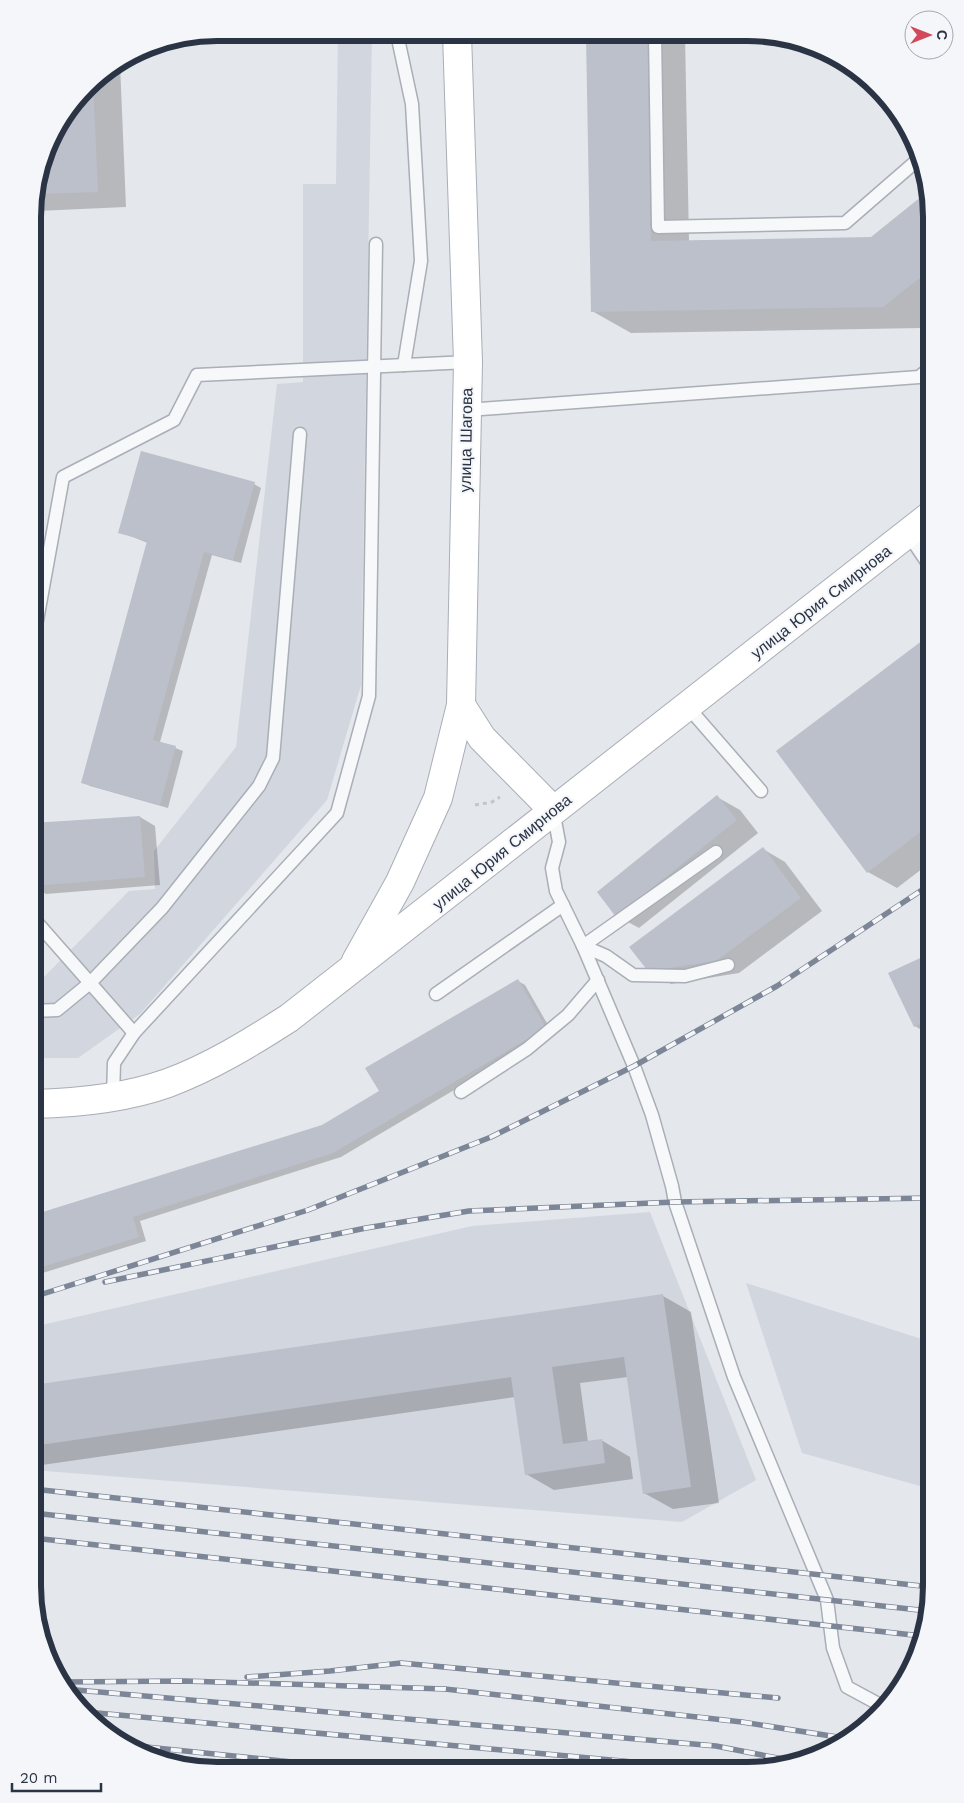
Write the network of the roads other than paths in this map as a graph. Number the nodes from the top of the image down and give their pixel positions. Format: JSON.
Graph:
{"nodes":[{"id":1,"x":655,"y":41,"type":"edge"},
{"id":2,"x":399,"y":42,"type":"edge"},
{"id":3,"x":458,"y":42,"type":"edge"},
{"id":4,"x":914,"y":163,"type":"edge"},
{"id":5,"x":376,"y":244,"type":"dead end"},
{"id":6,"x":468,"y":362,"type":"junction"},
{"id":7,"x":404,"y":365,"type":"junction"},
{"id":8,"x":376,"y":366,"type":"junction"},
{"id":9,"x":923,"y":374,"type":"edge"},
{"id":10,"x":466,"y":410,"type":"junction"},
{"id":11,"x":300,"y":434,"type":"dead end"},
{"id":12,"x":923,"y":522,"type":"edge"},
{"id":13,"x":908,"y":534,"type":"junction"},
{"id":14,"x":923,"y":556,"type":"edge"},
{"id":15,"x":41,"y":598,"type":"edge"},
{"id":16,"x":460,"y":706,"type":"junction"},
{"id":17,"x":687,"y":706,"type":"junction"},
{"id":18,"x":761,"y":791,"type":"dead end"},
{"id":19,"x":553,"y":810,"type":"junction"},
{"id":20,"x":716,"y":852,"type":"dead end"},
{"id":21,"x":563,"y":905,"type":"junction"},
{"id":22,"x":41,"y":927,"type":"edge"},
{"id":23,"x":583,"y":946,"type":"junction"},
{"id":24,"x":728,"y":965,"type":"dead end"},
{"id":25,"x":351,"y":971,"type":"junction"},
{"id":26,"x":598,"y":980,"type":"junction"},
{"id":27,"x":90,"y":983,"type":"junction"},
{"id":28,"x":436,"y":994,"type":"dead end"},
{"id":29,"x":41,"y":1011,"type":"edge"},
{"id":30,"x":134,"y":1033,"type":"junction"},
{"id":31,"x":461,"y":1092,"type":"dead end"},
{"id":32,"x":113,"y":1097,"type":"junction"},
{"id":33,"x":41,"y":1103,"type":"edge"},
{"id":34,"x":878,"y":1703,"type":"edge"}],
"edges":[{"from":1,"to":4,"type":"lane"},
{"from":2,"to":7,"type":"lane"},
{"from":3,"to":6,"type":"main road","name":"улица Шагова"},
{"from":5,"to":8,"type":"lane"},
{"from":6,"to":7,"type":"lane"},
{"from":6,"to":10,"type":"main road","name":"улица Шагова"},
{"from":7,"to":8,"type":"lane"},
{"from":8,"to":15,"type":"lane"},
{"from":8,"to":30,"type":"lane"},
{"from":9,"to":10,"type":"lane"},
{"from":10,"to":16,"type":"main road","name":"улица Шагова"},
{"from":11,"to":27,"type":"lane"},
{"from":12,"to":13,"type":"main road","name":"улица Юрия Смирнова"},
{"from":13,"to":14,"type":"lane"},
{"from":13,"to":17,"type":"main road","name":"улица Юрия Смирнова"},
{"from":16,"to":19,"type":"main road"},
{"from":16,"to":25,"type":"main road","name":"улица Шагова"},
{"from":17,"to":18,"type":"lane"},
{"from":17,"to":19,"type":"main road","name":"улица Юрия Смирнова"},
{"from":19,"to":21,"type":"lane"},
{"from":19,"to":25,"type":"main road","name":"улица Юрия Смирнова"},
{"from":20,"to":23,"type":"lane"},
{"from":21,"to":23,"type":"lane"},
{"from":21,"to":28,"type":"lane"},
{"from":22,"to":27,"type":"lane"},
{"from":23,"to":24,"type":"lane"},
{"from":23,"to":26,"type":"lane"},
{"from":25,"to":32,"type":"main road","name":"улица Юрия Смирнова"},
{"from":26,"to":31,"type":"lane"},
{"from":26,"to":34,"type":"lane"},
{"from":27,"to":29,"type":"lane"},
{"from":27,"to":30,"type":"lane"},
{"from":30,"to":32,"type":"lane"},
{"from":32,"to":33,"type":"main road","name":"улица Юрия Смирнова"}]}
